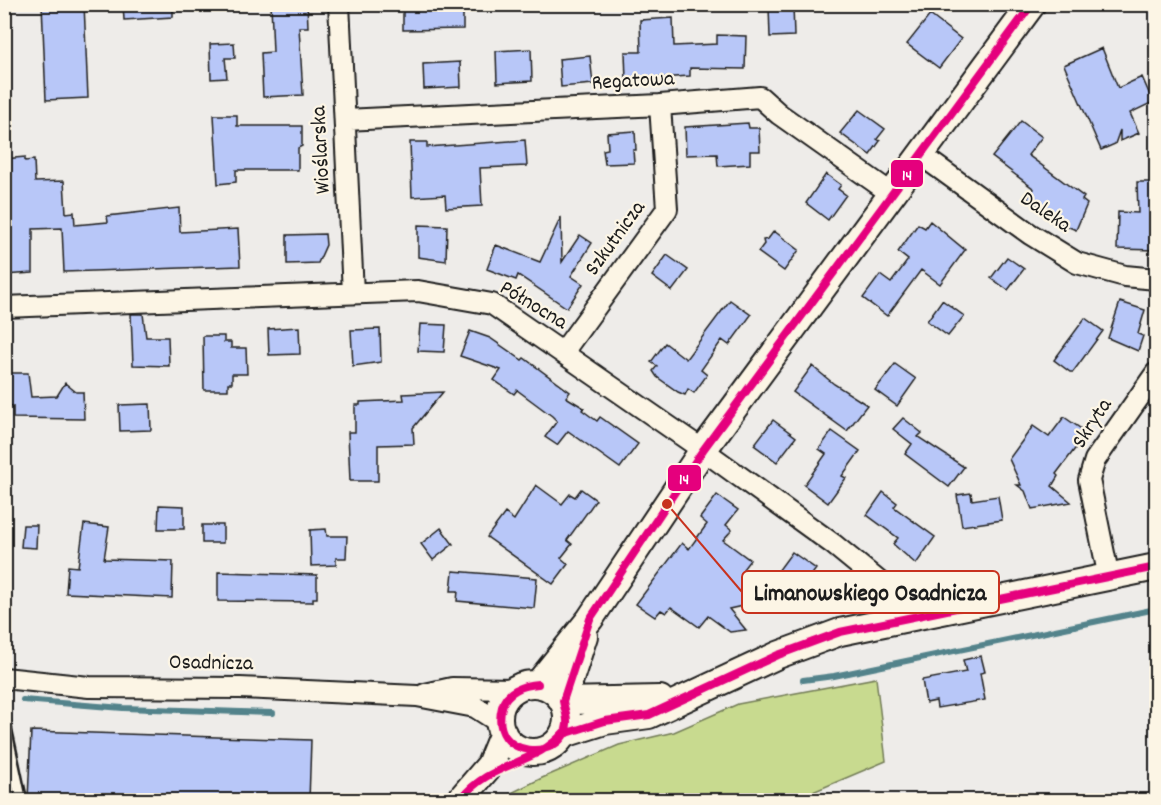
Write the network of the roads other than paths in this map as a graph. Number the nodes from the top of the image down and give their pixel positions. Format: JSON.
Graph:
{"nodes":[{"id":1,"x":339,"y":4,"type":"edge"},
{"id":2,"x":1032,"y":4,"type":"edge"},
{"id":3,"x":660,"y":105,"type":"junction"},
{"id":4,"x":345,"y":120,"type":"junction"},
{"id":5,"x":921,"y":155,"type":"junction"},
{"id":6,"x":892,"y":194,"type":"junction"},
{"id":7,"x":1156,"y":279,"type":"edge"},
{"id":8,"x":353,"y":293,"type":"junction"},
{"id":9,"x":4,"y":307,"type":"edge"},
{"id":10,"x":563,"y":352,"type":"junction"},
{"id":11,"x":1156,"y":373,"type":"edge"},
{"id":12,"x":703,"y":450,"type":"junction"},
{"id":13,"x":1156,"y":567,"type":"edge"},
{"id":14,"x":1109,"y":578,"type":"junction"},
{"id":15,"x":912,"y":616,"type":"junction"},
{"id":16,"x":591,"y":619,"type":"junction"},
{"id":17,"x":4,"y":678,"type":"edge"},
{"id":18,"x":526,"y":687,"type":"junction"},
{"id":19,"x":417,"y":696,"type":"junction"},
{"id":20,"x":682,"y":699,"type":"junction"},
{"id":21,"x":562,"y":701,"type":"junction"},
{"id":22,"x":4,"y":721,"type":"edge"},
{"id":23,"x":502,"y":728,"type":"junction"},
{"id":24,"x":564,"y":734,"type":"junction"},
{"id":25,"x":539,"y":752,"type":"junction"},
{"id":26,"x":479,"y":777,"type":"junction"},
{"id":27,"x":21,"y":801,"type":"edge"},
{"id":28,"x":460,"y":801,"type":"edge"}],
"edges":[{"from":1,"to":4,"type":"street","name":"Wioślarska"},
{"from":2,"to":5,"type":"street"},
{"from":3,"to":4,"type":"street","name":"Regatowa"},
{"from":3,"to":6,"type":"street","name":"Regatowa"},
{"from":3,"to":10,"type":"street","name":"Szkutnicza"},
{"from":4,"to":8,"type":"street","name":"Wioślarska"},
{"from":5,"to":6,"type":"street"},
{"from":5,"to":7,"type":"street","name":"Daleka"},
{"from":6,"to":12,"type":"street"},
{"from":8,"to":9,"type":"street","name":"Północna"},
{"from":8,"to":10,"type":"street","name":"Północna"},
{"from":10,"to":12,"type":"street","name":"Północna"},
{"from":11,"to":14,"type":"street","name":"Skryta"},
{"from":12,"to":15,"type":"street","name":"Północna"},
{"from":12,"to":16,"type":"street"},
{"from":13,"to":14,"type":"street"},
{"from":14,"to":15,"type":"street"},
{"from":15,"to":20,"type":"street"},
{"from":16,"to":18,"type":"street"},
{"from":16,"to":21,"type":"street"},
{"from":17,"to":19,"type":"street","name":"Osadnicza"},
{"from":18,"to":19,"type":"street","name":"Osadnicza"},
{"from":18,"to":21,"type":"street"},
{"from":18,"to":23,"type":"street"},
{"from":19,"to":23,"type":"street","name":"Osadnicza"},
{"from":20,"to":21,"type":"street"},
{"from":20,"to":24,"type":"street"},
{"from":21,"to":24,"type":"street"},
{"from":22,"to":27,"type":"lane"},
{"from":23,"to":25,"type":"street"},
{"from":23,"to":26,"type":"street"},
{"from":24,"to":25,"type":"street"},
{"from":25,"to":26,"type":"street"},
{"from":26,"to":28,"type":"street"}]}
